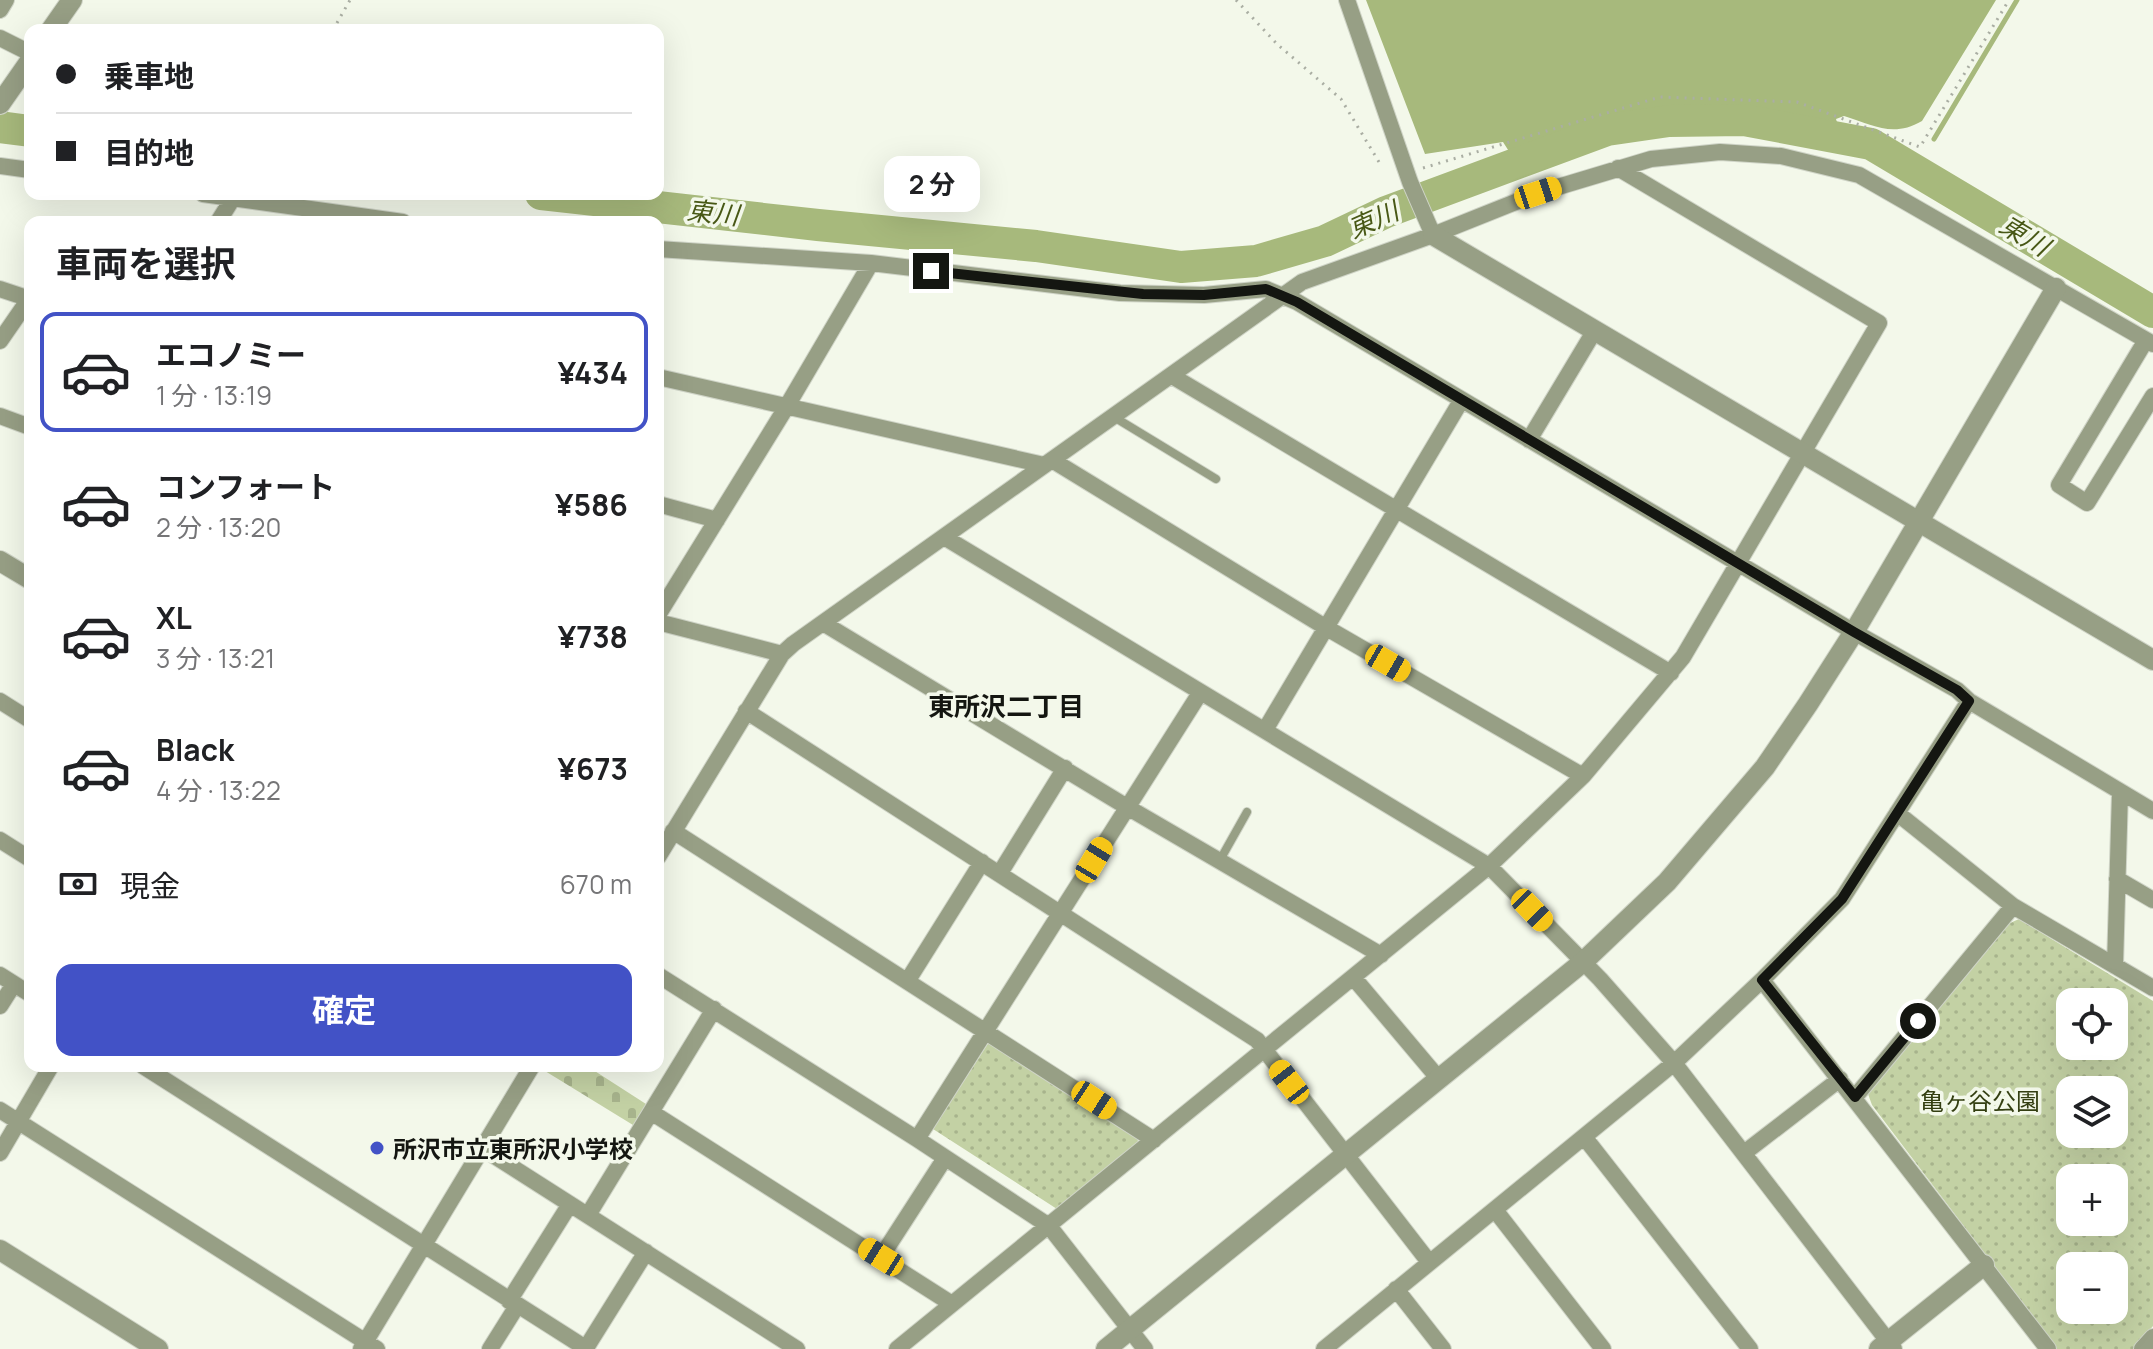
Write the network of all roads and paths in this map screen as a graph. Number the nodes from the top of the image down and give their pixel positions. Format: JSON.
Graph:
{"nodes":[{"id":1,"x":6,"y":0,"type":"edge"},
{"id":2,"x":72,"y":0,"type":"edge"},
{"id":3,"x":350,"y":0,"type":"edge"},
{"id":4,"x":1236,"y":0,"type":"edge"},
{"id":5,"x":1347,"y":0,"type":"edge"},
{"id":6,"x":2009,"y":0,"type":"edge"},
{"id":7,"x":0,"y":10,"type":"edge"},
{"id":8,"x":55,"y":24,"type":"edge"},
{"id":9,"x":336,"y":24,"type":"edge"},
{"id":10,"x":0,"y":38,"type":"edge"},
{"id":11,"x":24,"y":50,"type":"edge"},
{"id":12,"x":24,"y":70,"type":"edge"},
{"id":13,"x":0,"y":104,"type":"edge"},
{"id":14,"x":0,"y":166,"type":"edge"},
{"id":15,"x":1618,"y":168,"type":"junction"},
{"id":16,"x":24,"y":169,"type":"edge"},
{"id":17,"x":1407,"y":171,"type":"junction"},
{"id":18,"x":247,"y":200,"type":"edge"},
{"id":19,"x":360,"y":216,"type":"edge"},
{"id":20,"x":1433,"y":235,"type":"junction"},
{"id":21,"x":664,"y":249,"type":"edge"},
{"id":22,"x":871,"y":263,"type":"junction"},
{"id":23,"x":2056,"y":288,"type":"junction"},
{"id":24,"x":0,"y":289,"type":"edge"},
{"id":25,"x":1282,"y":296,"type":"junction"},
{"id":26,"x":24,"y":297,"type":"edge"},
{"id":27,"x":24,"y":306,"type":"edge"},
{"id":28,"x":1595,"y":330,"type":"junction"},
{"id":29,"x":0,"y":341,"type":"edge"},
{"id":30,"x":2150,"y":342,"type":"edge"},
{"id":31,"x":1172,"y":376,"type":"junction"},
{"id":32,"x":664,"y":378,"type":"edge"},
{"id":33,"x":2153,"y":396,"type":"edge"},
{"id":34,"x":1461,"y":401,"type":"junction"},
{"id":35,"x":787,"y":406,"type":"junction"},
{"id":36,"x":0,"y":416,"type":"edge"},
{"id":37,"x":1113,"y":417,"type":"junction"},
{"id":38,"x":24,"y":425,"type":"edge"},
{"id":39,"x":1529,"y":440,"type":"junction"},
{"id":40,"x":1803,"y":455,"type":"junction"},
{"id":41,"x":1048,"y":463,"type":"junction"},
{"id":42,"x":1216,"y":479,"type":"dead end"},
{"id":43,"x":664,"y":506,"type":"edge"},
{"id":44,"x":1397,"y":508,"type":"junction"},
{"id":45,"x":717,"y":520,"type":"junction"},
{"id":46,"x":1919,"y":523,"type":"junction"},
{"id":47,"x":944,"y":537,"type":"junction"},
{"id":48,"x":0,"y":561,"type":"edge"},
{"id":49,"x":1738,"y":563,"type":"junction"},
{"id":50,"x":24,"y":575,"type":"edge"},
{"id":51,"x":664,"y":605,"type":"edge"},
{"id":52,"x":823,"y":623,"type":"junction"},
{"id":53,"x":664,"y":624,"type":"edge"},
{"id":54,"x":1325,"y":627,"type":"junction"},
{"id":55,"x":1854,"y":632,"type":"junction"},
{"id":56,"x":782,"y":654,"type":"junction"},
{"id":57,"x":2153,"y":660,"type":"edge"},
{"id":58,"x":1671,"y":673,"type":"junction"},
{"id":59,"x":1200,"y":693,"type":"junction"},
{"id":60,"x":0,"y":701,"type":"edge"},
{"id":61,"x":1969,"y":701,"type":"junction"},
{"id":62,"x":746,"y":711,"type":"junction"},
{"id":63,"x":24,"y":716,"type":"edge"},
{"id":64,"x":1265,"y":730,"type":"junction"},
{"id":65,"x":1065,"y":768,"type":"junction"},
{"id":66,"x":1583,"y":776,"type":"junction"},
{"id":67,"x":2120,"y":792,"type":"junction"},
{"id":68,"x":1127,"y":807,"type":"junction"},
{"id":69,"x":2153,"y":811,"type":"edge"},
{"id":70,"x":1247,"y":812,"type":"dead end"},
{"id":71,"x":1897,"y":813,"type":"junction"},
{"id":72,"x":673,"y":831,"type":"junction"},
{"id":73,"x":0,"y":840,"type":"edge"},
{"id":74,"x":664,"y":847,"type":"edge"},
{"id":75,"x":24,"y":855,"type":"edge"},
{"id":76,"x":1219,"y":860,"type":"junction"},
{"id":77,"x":982,"y":862,"type":"junction"},
{"id":78,"x":1489,"y":866,"type":"junction"},
{"id":79,"x":1000,"y":873,"type":"junction"},
{"id":80,"x":2117,"y":879,"type":"junction"},
{"id":81,"x":2153,"y":900,"type":"edge"},
{"id":82,"x":2013,"y":906,"type":"junction"},
{"id":83,"x":1062,"y":914,"type":"junction"},
{"id":84,"x":1381,"y":955,"type":"junction"},
{"id":85,"x":1583,"y":962,"type":"junction"},
{"id":86,"x":2115,"y":966,"type":"junction"},
{"id":87,"x":1353,"y":977,"type":"junction"},
{"id":88,"x":664,"y":979,"type":"edge"},
{"id":89,"x":7,"y":980,"type":"edge"},
{"id":90,"x":908,"y":980,"type":"junction"},
{"id":91,"x":1762,"y":980,"type":"junction"},
{"id":92,"x":2153,"y":988,"type":"edge"},
{"id":93,"x":0,"y":1006,"type":"edge"},
{"id":94,"x":714,"y":1009,"type":"junction"},
{"id":95,"x":987,"y":1032,"type":"junction"},
{"id":96,"x":1265,"y":1049,"type":"junction"},
{"id":97,"x":1674,"y":1063,"type":"junction"},
{"id":98,"x":47,"y":1072,"type":"edge"},
{"id":99,"x":153,"y":1072,"type":"edge"},
{"id":100,"x":528,"y":1072,"type":"edge"},
{"id":101,"x":1439,"y":1079,"type":"junction"},
{"id":102,"x":1840,"y":1079,"type":"junction"},
{"id":103,"x":1855,"y":1097,"type":"junction"},
{"id":104,"x":0,"y":1110,"type":"edge"},
{"id":105,"x":651,"y":1112,"type":"junction"},
{"id":106,"x":18,"y":1122,"type":"junction"},
{"id":107,"x":1585,"y":1138,"type":"junction"},
{"id":108,"x":917,"y":1139,"type":"junction"},
{"id":109,"x":1154,"y":1140,"type":"junction"},
{"id":110,"x":482,"y":1148,"type":"junction"},
{"id":111,"x":0,"y":1153,"type":"edge"},
{"id":112,"x":1744,"y":1153,"type":"junction"},
{"id":113,"x":1346,"y":1156,"type":"junction"},
{"id":114,"x":945,"y":1158,"type":"junction"},
{"id":115,"x":570,"y":1204,"type":"junction"},
{"id":116,"x":1495,"y":1210,"type":"junction"},
{"id":117,"x":588,"y":1215,"type":"junction"},
{"id":118,"x":1049,"y":1226,"type":"junction"},
{"id":119,"x":425,"y":1244,"type":"junction"},
{"id":120,"x":0,"y":1250,"type":"edge"},
{"id":121,"x":646,"y":1252,"type":"junction"},
{"id":122,"x":881,"y":1257,"type":"junction"},
{"id":123,"x":1429,"y":1262,"type":"junction"},
{"id":124,"x":1984,"y":1265,"type":"junction"},
{"id":125,"x":1396,"y":1289,"type":"junction"},
{"id":126,"x":513,"y":1303,"type":"junction"},
{"id":127,"x":952,"y":1304,"type":"junction"},
{"id":128,"x":1130,"y":1330,"type":"junction"},
{"id":129,"x":2153,"y":1337,"type":"edge"},
{"id":130,"x":2040,"y":1346,"type":"edge"},
{"id":131,"x":368,"y":1347,"type":"edge"},
{"id":132,"x":1887,"y":1347,"type":"edge"},
{"id":133,"x":158,"y":1349,"type":"edge"},
{"id":134,"x":490,"y":1349,"type":"edge"},
{"id":135,"x":586,"y":1349,"type":"edge"},
{"id":136,"x":797,"y":1349,"type":"edge"},
{"id":137,"x":897,"y":1349,"type":"edge"},
{"id":138,"x":1106,"y":1349,"type":"edge"},
{"id":139,"x":1145,"y":1349,"type":"edge"},
{"id":140,"x":1324,"y":1349,"type":"edge"},
{"id":141,"x":1443,"y":1349,"type":"edge"},
{"id":142,"x":1603,"y":1349,"type":"edge"},
{"id":143,"x":1750,"y":1349,"type":"edge"},
{"id":144,"x":2142,"y":1349,"type":"edge"}],
"edges":[{"from":1,"to":7,"type":"street"},
{"from":2,"to":8,"type":"street"},
{"from":3,"to":9,"type":"path"},
{"from":4,"to":17,"type":"path"},
{"from":5,"to":17,"type":"street"},
{"from":6,"to":17,"type":"path"},
{"from":10,"to":11,"type":"street"},
{"from":12,"to":13,"type":"street"},
{"from":14,"to":16,"type":"street"},
{"from":15,"to":20,"type":"street"},
{"from":15,"to":23,"type":"street"},
{"from":15,"to":40,"type":"street"},
{"from":17,"to":20,"type":"street"},
{"from":18,"to":19,"type":"street"},
{"from":20,"to":25,"type":"street"},
{"from":20,"to":28,"type":"street"},
{"from":21,"to":22,"type":"street"},
{"from":22,"to":25,"type":"street"},
{"from":22,"to":35,"type":"street"},
{"from":23,"to":30,"type":"street"},
{"from":23,"to":46,"type":"street"},
{"from":24,"to":26,"type":"street"},
{"from":25,"to":31,"type":"street"},
{"from":25,"to":34,"type":"street"},
{"from":27,"to":29,"type":"street"},
{"from":28,"to":39,"type":"street"},
{"from":28,"to":40,"type":"street"},
{"from":30,"to":33,"type":"street"},
{"from":31,"to":37,"type":"street"},
{"from":31,"to":44,"type":"street"},
{"from":32,"to":35,"type":"street"},
{"from":34,"to":39,"type":"street"},
{"from":34,"to":44,"type":"street"},
{"from":35,"to":41,"type":"street"},
{"from":35,"to":45,"type":"street"},
{"from":36,"to":38,"type":"street"},
{"from":37,"to":41,"type":"street"},
{"from":37,"to":42,"type":"lane"},
{"from":39,"to":49,"type":"street"},
{"from":40,"to":46,"type":"street"},
{"from":40,"to":49,"type":"street"},
{"from":41,"to":47,"type":"street"},
{"from":41,"to":54,"type":"street"},
{"from":43,"to":45,"type":"street"},
{"from":44,"to":54,"type":"street"},
{"from":44,"to":58,"type":"street"},
{"from":45,"to":51,"type":"street"},
{"from":46,"to":55,"type":"street"},
{"from":46,"to":57,"type":"street"},
{"from":47,"to":52,"type":"street"},
{"from":47,"to":59,"type":"street"},
{"from":48,"to":50,"type":"street"},
{"from":49,"to":55,"type":"street"},
{"from":49,"to":58,"type":"street"},
{"from":52,"to":56,"type":"street"},
{"from":52,"to":65,"type":"street"},
{"from":53,"to":56,"type":"street"},
{"from":54,"to":64,"type":"street"},
{"from":54,"to":66,"type":"street"},
{"from":55,"to":61,"type":"street"},
{"from":55,"to":85,"type":"street"},
{"from":56,"to":62,"type":"street"},
{"from":58,"to":66,"type":"street"},
{"from":59,"to":64,"type":"street"},
{"from":59,"to":68,"type":"street"},
{"from":60,"to":63,"type":"street"},
{"from":61,"to":67,"type":"street"},
{"from":61,"to":71,"type":"street"},
{"from":62,"to":72,"type":"street"},
{"from":62,"to":77,"type":"street"},
{"from":64,"to":78,"type":"street"},
{"from":65,"to":68,"type":"street"},
{"from":65,"to":79,"type":"street"},
{"from":66,"to":78,"type":"street"},
{"from":67,"to":69,"type":"street"},
{"from":67,"to":80,"type":"street"},
{"from":68,"to":76,"type":"street"},
{"from":68,"to":83,"type":"street"},
{"from":70,"to":76,"type":"lane"},
{"from":71,"to":82,"type":"street"},
{"from":71,"to":91,"type":"street"},
{"from":72,"to":74,"type":"street"},
{"from":72,"to":90,"type":"street"},
{"from":73,"to":75,"type":"street"},
{"from":76,"to":84,"type":"street"},
{"from":77,"to":79,"type":"street"},
{"from":77,"to":90,"type":"street"},
{"from":78,"to":84,"type":"street"},
{"from":78,"to":85,"type":"street"},
{"from":79,"to":83,"type":"street"},
{"from":80,"to":81,"type":"street"},
{"from":80,"to":86,"type":"street"},
{"from":82,"to":86,"type":"street"},
{"from":82,"to":103,"type":"street"},
{"from":83,"to":95,"type":"street"},
{"from":83,"to":96,"type":"street"},
{"from":84,"to":87,"type":"street"},
{"from":85,"to":97,"type":"street"},
{"from":85,"to":101,"type":"street"},
{"from":86,"to":92,"type":"street"},
{"from":87,"to":96,"type":"street"},
{"from":87,"to":101,"type":"street"},
{"from":88,"to":94,"type":"street"},
{"from":89,"to":93,"type":"street"},
{"from":90,"to":95,"type":"street"},
{"from":91,"to":97,"type":"street"},
{"from":91,"to":102,"type":"street"},
{"from":94,"to":105,"type":"street"},
{"from":94,"to":108,"type":"street"},
{"from":95,"to":108,"type":"street"},
{"from":95,"to":109,"type":"street"},
{"from":96,"to":109,"type":"street"},
{"from":96,"to":113,"type":"street"},
{"from":97,"to":107,"type":"street"},
{"from":97,"to":112,"type":"street"},
{"from":98,"to":106,"type":"street"},
{"from":99,"to":119,"type":"street"},
{"from":100,"to":110,"type":"street"},
{"from":101,"to":113,"type":"street"},
{"from":102,"to":103,"type":"street"},
{"from":102,"to":112,"type":"street"},
{"from":103,"to":124,"type":"street"},
{"from":104,"to":106,"type":"street"},
{"from":105,"to":117,"type":"street"},
{"from":105,"to":122,"type":"street"},
{"from":106,"to":111,"type":"street"},
{"from":106,"to":131,"type":"street"},
{"from":107,"to":116,"type":"street"},
{"from":107,"to":143,"type":"street"},
{"from":108,"to":114,"type":"street"},
{"from":109,"to":118,"type":"street"},
{"from":110,"to":115,"type":"street"},
{"from":110,"to":119,"type":"street"},
{"from":112,"to":132,"type":"street"},
{"from":113,"to":123,"type":"street"},
{"from":113,"to":128,"type":"street"},
{"from":114,"to":118,"type":"street"},
{"from":114,"to":122,"type":"street"},
{"from":115,"to":117,"type":"street"},
{"from":115,"to":126,"type":"street"},
{"from":116,"to":123,"type":"street"},
{"from":116,"to":142,"type":"street"},
{"from":117,"to":121,"type":"street"},
{"from":118,"to":127,"type":"street"},
{"from":118,"to":128,"type":"street"},
{"from":119,"to":126,"type":"street"},
{"from":119,"to":131,"type":"street"},
{"from":120,"to":133,"type":"street"},
{"from":121,"to":135,"type":"street"},
{"from":121,"to":136,"type":"street"},
{"from":122,"to":127,"type":"street"},
{"from":123,"to":125,"type":"street"},
{"from":124,"to":130,"type":"street"},
{"from":124,"to":132,"type":"street"},
{"from":125,"to":140,"type":"street"},
{"from":125,"to":141,"type":"street"},
{"from":126,"to":134,"type":"street"},
{"from":126,"to":135,"type":"street"},
{"from":127,"to":137,"type":"street"},
{"from":128,"to":138,"type":"street"},
{"from":128,"to":139,"type":"street"},
{"from":129,"to":144,"type":"street"}]}
